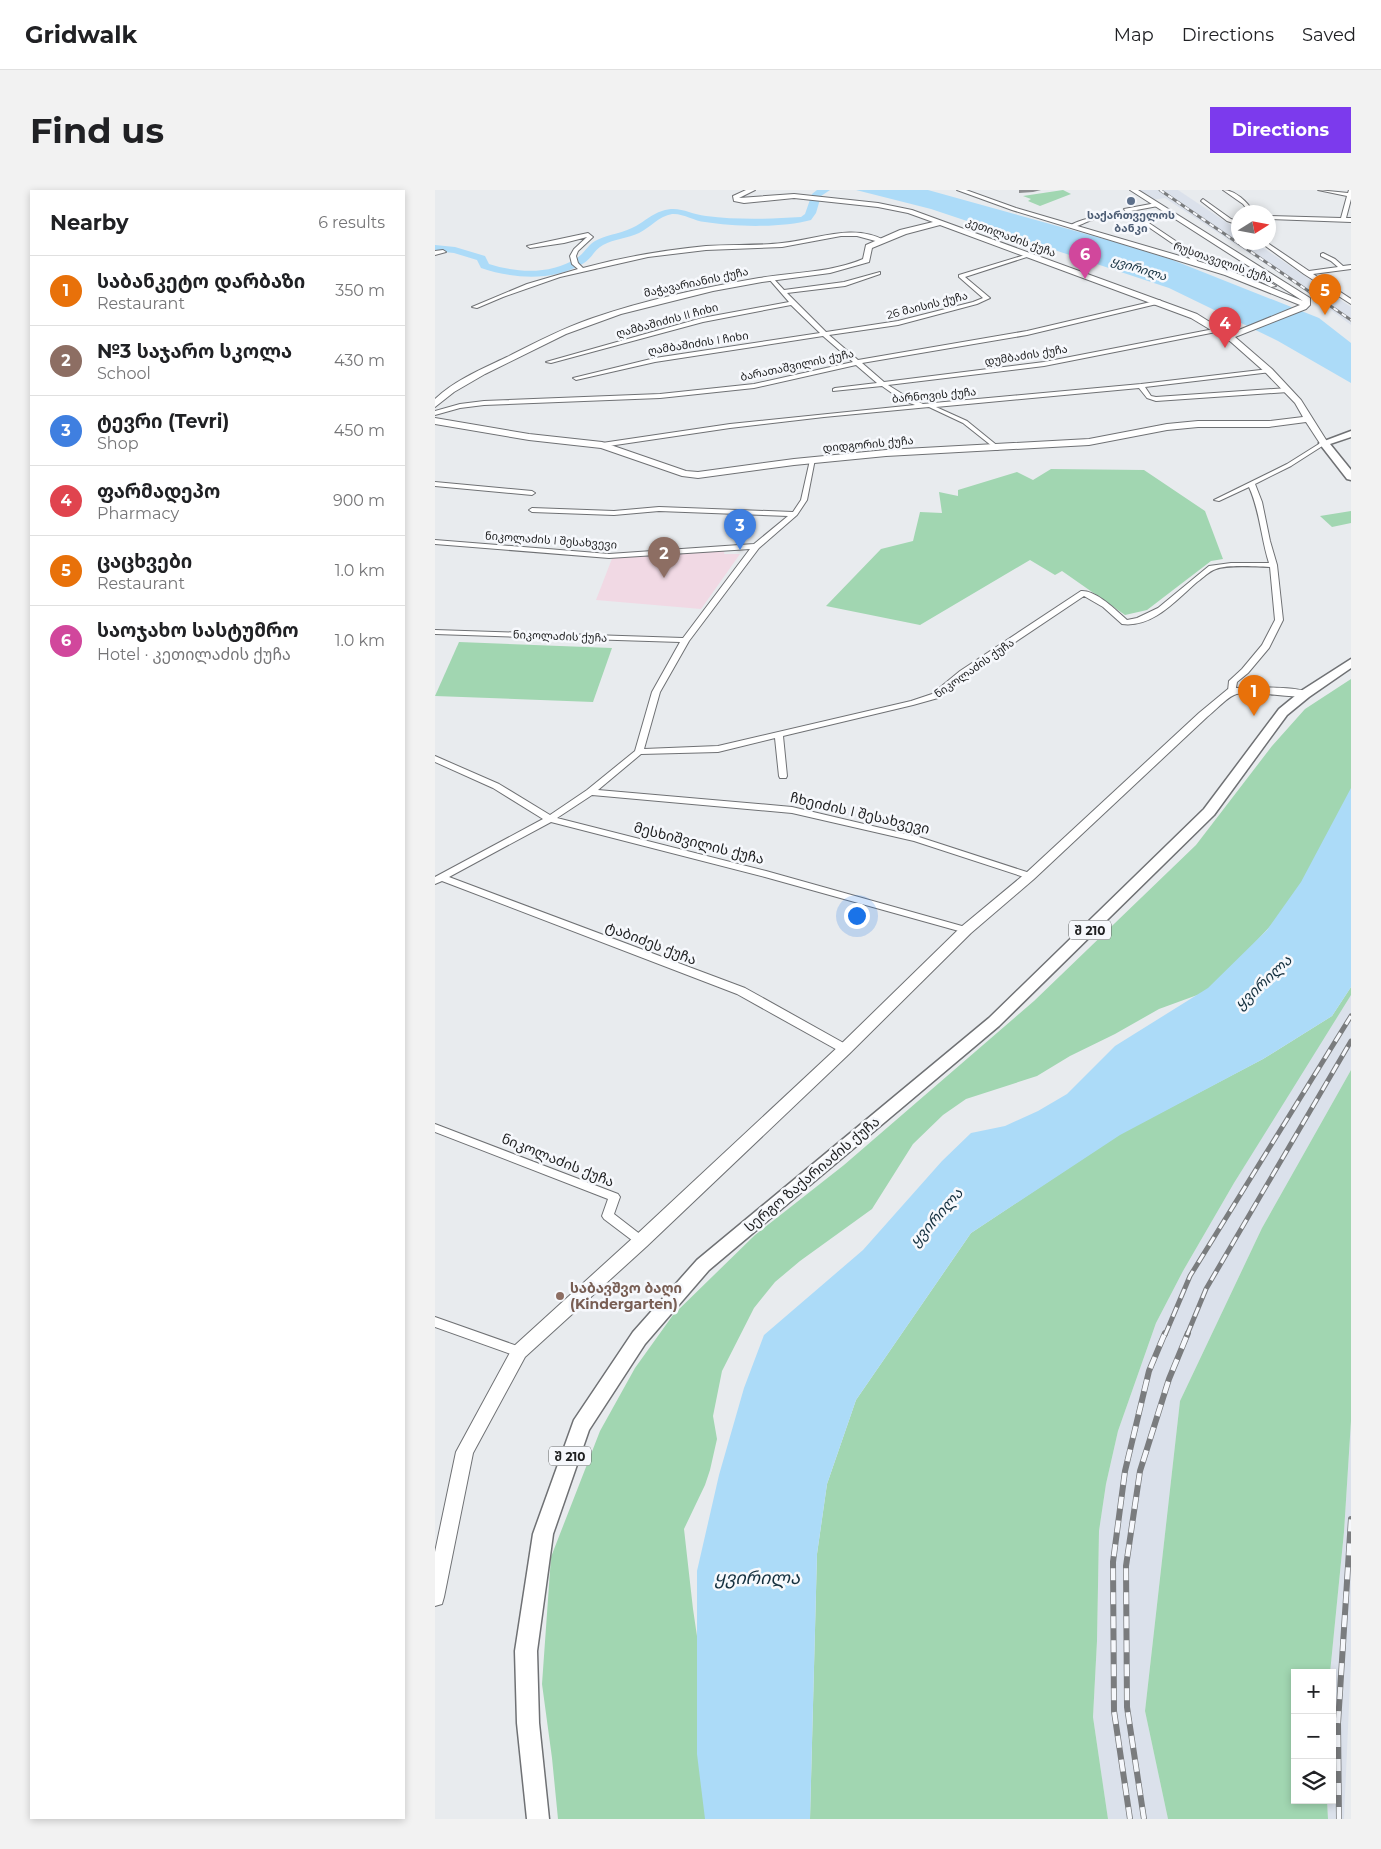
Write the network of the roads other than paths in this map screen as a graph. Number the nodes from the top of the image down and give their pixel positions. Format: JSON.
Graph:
{"nodes":[{"id":1,"x":752,"y":190,"type":"edge"},
{"id":2,"x":960,"y":190,"type":"edge"},
{"id":3,"x":1133,"y":190,"type":"edge"},
{"id":4,"x":1225,"y":190,"type":"edge"},
{"id":5,"x":1320,"y":190,"type":"edge"},
{"id":6,"x":1350,"y":193,"type":"edge"},
{"id":7,"x":800,"y":197,"type":"joint"},
{"id":8,"x":835,"y":200,"type":"joint"},
{"id":9,"x":1203,"y":200,"type":"dead end"},
{"id":10,"x":1156,"y":205,"type":"junction"},
{"id":11,"x":1246,"y":205,"type":"edge"},
{"id":12,"x":1130,"y":214,"type":"junction"},
{"id":13,"x":1276,"y":218,"type":"edge"},
{"id":14,"x":1343,"y":220,"type":"junction"},
{"id":15,"x":1231,"y":221,"type":"edge"},
{"id":16,"x":1351,"y":221,"type":"edge"},
{"id":17,"x":938,"y":222,"type":"junction"},
{"id":18,"x":1072,"y":226,"type":"junction"},
{"id":19,"x":883,"y":240,"type":"junction"},
{"id":20,"x":531,"y":246,"type":"dead end"},
{"id":21,"x":1273,"y":250,"type":"edge"},
{"id":22,"x":443,"y":252,"type":"dead end"},
{"id":23,"x":435,"y":253,"type":"edge"},
{"id":24,"x":1030,"y":255,"type":"junction"},
{"id":25,"x":1323,"y":255,"type":"dead end"},
{"id":26,"x":1195,"y":262,"type":"junction"},
{"id":27,"x":1351,"y":267,"type":"edge"},
{"id":28,"x":1341,"y":268,"type":"junction"},
{"id":29,"x":583,"y":271,"type":"junction"},
{"id":30,"x":878,"y":273,"type":"dead end"},
{"id":31,"x":1305,"y":273,"type":"junction"},
{"id":32,"x":1245,"y":278,"type":"dead end"},
{"id":33,"x":772,"y":279,"type":"junction"},
{"id":34,"x":1273,"y":286,"type":"dead end"},
{"id":35,"x":783,"y":292,"type":"junction"},
{"id":36,"x":1159,"y":302,"type":"junction"},
{"id":37,"x":1351,"y":302,"type":"edge"},
{"id":38,"x":791,"y":303,"type":"junction"},
{"id":39,"x":1304,"y":306,"type":"junction"},
{"id":40,"x":475,"y":307,"type":"dead end"},
{"id":41,"x":1219,"y":330,"type":"junction"},
{"id":42,"x":824,"y":334,"type":"junction"},
{"id":43,"x":1230,"y":336,"type":"junction"},
{"id":44,"x":549,"y":362,"type":"dead end"},
{"id":45,"x":857,"y":363,"type":"junction"},
{"id":46,"x":1269,"y":371,"type":"junction"},
{"id":47,"x":576,"y":378,"type":"dead end"},
{"id":48,"x":883,"y":384,"type":"junction"},
{"id":49,"x":1141,"y":386,"type":"junction"},
{"id":50,"x":835,"y":390,"type":"dead end"},
{"id":51,"x":1288,"y":390,"type":"junction"},
{"id":52,"x":435,"y":404,"type":"edge"},
{"id":53,"x":927,"y":406,"type":"junction"},
{"id":54,"x":435,"y":413,"type":"edge"},
{"id":55,"x":1309,"y":419,"type":"junction"},
{"id":56,"x":435,"y":421,"type":"edge"},
{"id":57,"x":1351,"y":434,"type":"edge"},
{"id":58,"x":1328,"y":441,"type":"junction"},
{"id":59,"x":602,"y":445,"type":"junction"},
{"id":60,"x":997,"y":448,"type":"junction"},
{"id":61,"x":813,"y":460,"type":"junction"},
{"id":62,"x":1351,"y":476,"type":"edge"},
{"id":63,"x":435,"y":484,"type":"edge"},
{"id":64,"x":1251,"y":484,"type":"junction"},
{"id":65,"x":532,"y":493,"type":"dead end"},
{"id":66,"x":1217,"y":500,"type":"dead end"},
{"id":67,"x":532,"y":510,"type":"dead end"},
{"id":68,"x":795,"y":514,"type":"junction"},
{"id":69,"x":435,"y":542,"type":"edge"},
{"id":70,"x":756,"y":546,"type":"junction"},
{"id":71,"x":1273,"y":565,"type":"junction"},
{"id":72,"x":435,"y":632,"type":"edge"},
{"id":73,"x":685,"y":640,"type":"junction"},
{"id":74,"x":1351,"y":663,"type":"edge"},
{"id":75,"x":1231,"y":691,"type":"junction"},
{"id":76,"x":1305,"y":694,"type":"junction"},
{"id":77,"x":779,"y":736,"type":"junction"},
{"id":78,"x":639,"y":752,"type":"junction"},
{"id":79,"x":435,"y":759,"type":"edge"},
{"id":80,"x":783,"y":776,"type":"dead end"},
{"id":81,"x":590,"y":792,"type":"junction"},
{"id":82,"x":550,"y":819,"type":"junction"},
{"id":83,"x":1030,"y":876,"type":"junction"},
{"id":84,"x":438,"y":880,"type":"edge"},
{"id":85,"x":966,"y":930,"type":"junction"},
{"id":86,"x":845,"y":1049,"type":"junction"},
{"id":87,"x":435,"y":1128,"type":"edge"},
{"id":88,"x":641,"y":1241,"type":"junction"},
{"id":89,"x":435,"y":1322,"type":"edge"},
{"id":90,"x":519,"y":1352,"type":"junction"},
{"id":91,"x":435,"y":1597,"type":"edge"},
{"id":92,"x":538,"y":1819,"type":"edge"}],
"edges":[{"from":1,"to":7,"type":"street"},
{"from":2,"to":18,"type":"street","name":"რუსთაველის ქუჩა"},
{"from":3,"to":10,"type":"street"},
{"from":4,"to":11,"type":"street"},
{"from":5,"to":6,"type":"street"},
{"from":6,"to":14,"type":"street"},
{"from":7,"to":8,"type":"street"},
{"from":8,"to":17,"type":"street","name":"კეთილაძის ქუჩა"},
{"from":9,"to":15,"type":"street"},
{"from":10,"to":12,"type":"street"},
{"from":10,"to":39,"type":"street"},
{"from":12,"to":18,"type":"street"},
{"from":12,"to":26,"type":"street"},
{"from":13,"to":14,"type":"street"},
{"from":14,"to":16,"type":"street"},
{"from":17,"to":19,"type":"street","name":"მაჭავარიანის ქუჩა"},
{"from":17,"to":24,"type":"street","name":"კეთილაძის ქუჩა"},
{"from":18,"to":26,"type":"street","name":"რუსთაველის ქუჩა"},
{"from":19,"to":29,"type":"street"},
{"from":19,"to":33,"type":"street","name":"მაჭავარიანის ქუჩა"},
{"from":20,"to":29,"type":"street"},
{"from":21,"to":31,"type":"street"},
{"from":22,"to":23,"type":"street"},
{"from":24,"to":36,"type":"street","name":"კეთილაძის ქუჩა"},
{"from":24,"to":42,"type":"street","name":"26 მაისის ქუჩა"},
{"from":25,"to":28,"type":"street"},
{"from":26,"to":39,"type":"street","name":"რუსთაველის ქუჩა"},
{"from":27,"to":28,"type":"street"},
{"from":28,"to":31,"type":"street"},
{"from":29,"to":40,"type":"street"},
{"from":30,"to":35,"type":"street"},
{"from":31,"to":37,"type":"street"},
{"from":32,"to":34,"type":"street"},
{"from":33,"to":35,"type":"street"},
{"from":33,"to":52,"type":"street","name":"მაჭავარიანის ქუჩა"},
{"from":35,"to":38,"type":"street"},
{"from":36,"to":41,"type":"street","name":"კეთილაძის ქუჩა"},
{"from":36,"to":45,"type":"street","name":"ბარათაშვილის ქუჩა"},
{"from":38,"to":42,"type":"street"},
{"from":38,"to":44,"type":"street","name":"ღამბაშიძის II ჩიხი"},
{"from":39,"to":43,"type":"street"},
{"from":41,"to":43,"type":"street","name":"კეთილაძის ქუჩა"},
{"from":41,"to":48,"type":"street","name":"დუმბაძის ქუჩა"},
{"from":42,"to":45,"type":"street"},
{"from":42,"to":47,"type":"street","name":"ღამბაშიძის I ჩიხი"},
{"from":43,"to":46,"type":"street"},
{"from":45,"to":48,"type":"street"},
{"from":45,"to":54,"type":"street","name":"ბარათაშვილის ქუჩა"},
{"from":46,"to":49,"type":"street","name":"ბარნოვის ქუჩა"},
{"from":46,"to":51,"type":"street"},
{"from":48,"to":50,"type":"street","name":"დუმბაძის ქუჩა"},
{"from":48,"to":53,"type":"street"},
{"from":49,"to":51,"type":"street"},
{"from":49,"to":53,"type":"street","name":"ბარნოვის ქუჩა"},
{"from":51,"to":55,"type":"street"},
{"from":53,"to":59,"type":"street","name":"ბარნოვის ქუჩა"},
{"from":53,"to":60,"type":"street"},
{"from":55,"to":58,"type":"street"},
{"from":55,"to":60,"type":"street","name":"დიდგორის ქუჩა"},
{"from":56,"to":59,"type":"street","name":"დიდგორის ქუჩა"},
{"from":57,"to":58,"type":"main road"},
{"from":58,"to":62,"type":"main road"},
{"from":58,"to":64,"type":"street"},
{"from":59,"to":61,"type":"street","name":"დიდგორის ქუჩა"},
{"from":60,"to":61,"type":"street","name":"დიდგორის ქუჩა"},
{"from":61,"to":68,"type":"street"},
{"from":63,"to":65,"type":"street"},
{"from":64,"to":66,"type":"street"},
{"from":64,"to":71,"type":"street"},
{"from":67,"to":68,"type":"street"},
{"from":68,"to":70,"type":"street"},
{"from":69,"to":70,"type":"street","name":"ნიკოლაძის I შესახვევი"},
{"from":70,"to":73,"type":"street"},
{"from":71,"to":75,"type":"street"},
{"from":71,"to":77,"type":"street","name":"ნიკოლაძის ქუჩა"},
{"from":72,"to":73,"type":"street","name":"ნიკოლაძის ქუჩა"},
{"from":73,"to":78,"type":"street"},
{"from":74,"to":76,"type":"main road","name":"სერგო ზაქარიაძის ქუჩა","number":"შ 210"},
{"from":75,"to":76,"type":"street"},
{"from":75,"to":83,"type":"street"},
{"from":76,"to":92,"type":"main road","name":"სერგო ზაქარიაძის ქუჩა","number":"შ 210"},
{"from":77,"to":78,"type":"street","name":"ნიკოლაძის ქუჩა"},
{"from":77,"to":80,"type":"street"},
{"from":78,"to":81,"type":"street"},
{"from":79,"to":82,"type":"street","name":"მესხიშვილის ქუჩა"},
{"from":81,"to":82,"type":"street"},
{"from":81,"to":83,"type":"street","name":"ჩხეიძის I შესახვევი"},
{"from":82,"to":84,"type":"street"},
{"from":82,"to":85,"type":"street","name":"მესხიშვილის ქუჩა"},
{"from":83,"to":85,"type":"street"},
{"from":84,"to":86,"type":"street","name":"ტაბიძეს ქუჩა"},
{"from":85,"to":86,"type":"street"},
{"from":86,"to":88,"type":"street"},
{"from":87,"to":88,"type":"street","name":"ნიკოლაძის ქუჩა"},
{"from":88,"to":90,"type":"street"},
{"from":89,"to":90,"type":"street"},
{"from":90,"to":91,"type":"street"}]}
